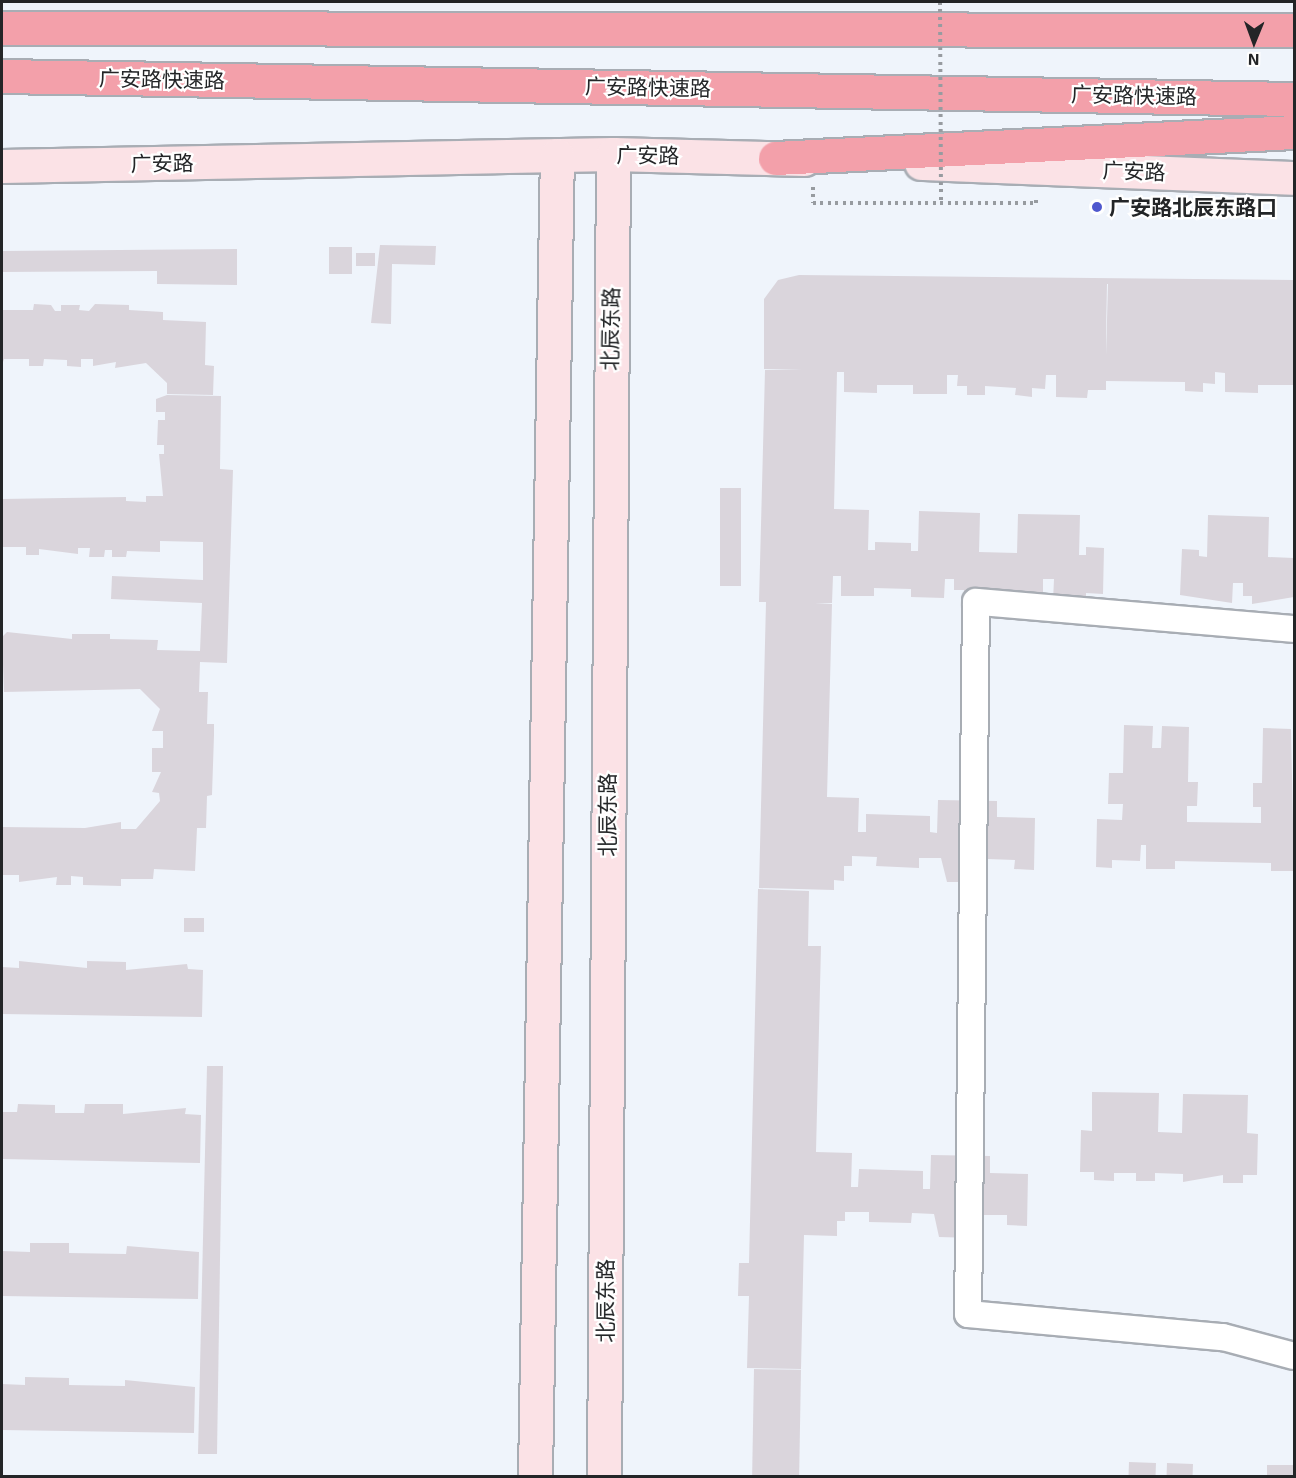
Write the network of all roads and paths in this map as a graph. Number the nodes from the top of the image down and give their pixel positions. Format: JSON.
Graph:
{"nodes":[{"id":1,"x":940,"y":2,"type":"edge"},
{"id":2,"x":2,"y":28,"type":"edge"},
{"id":3,"x":1294,"y":28,"type":"edge"},
{"id":4,"x":2,"y":76,"type":"edge"},
{"id":5,"x":1294,"y":99,"type":"edge"},
{"id":6,"x":1294,"y":132,"type":"edge"},
{"id":7,"x":613,"y":154,"type":"junction"},
{"id":8,"x":557,"y":155,"type":"junction"},
{"id":9,"x":2,"y":157,"type":"edge"},
{"id":10,"x":775,"y":158,"type":"junction"},
{"id":11,"x":135,"y":163,"type":"junction"},
{"id":12,"x":2,"y":166,"type":"edge"},
{"id":13,"x":1294,"y":177,"type":"edge"},
{"id":14,"x":813,"y":203,"type":"dead end"},
{"id":15,"x":941,"y":203,"type":"junction"},
{"id":16,"x":1036,"y":203,"type":"dead end"},
{"id":17,"x":1294,"y":629,"type":"edge"},
{"id":18,"x":1294,"y":1356,"type":"edge"},
{"id":19,"x":535,"y":1476,"type":"edge"},
{"id":20,"x":604,"y":1476,"type":"edge"}],
"edges":[{"from":1,"to":15,"type":"path","bridge":true},
{"from":2,"to":3,"type":"highway"},
{"from":4,"to":5,"type":"highway","name":"广安路快速路"},
{"from":6,"to":10,"type":"highway"},
{"from":7,"to":8,"type":"street","name":"广安路"},
{"from":7,"to":10,"type":"street","name":"广安路"},
{"from":7,"to":20,"type":"street","name":"北辰东路"},
{"from":8,"to":11,"type":"street","name":"广安路"},
{"from":8,"to":19,"type":"street"},
{"from":9,"to":11,"type":"street"},
{"from":10,"to":13,"type":"street","name":"广安路"},
{"from":11,"to":12,"type":"street","name":"广安路"},
{"from":14,"to":15,"type":"path"},
{"from":15,"to":16,"type":"path"},
{"from":17,"to":18,"type":"street"}]}
